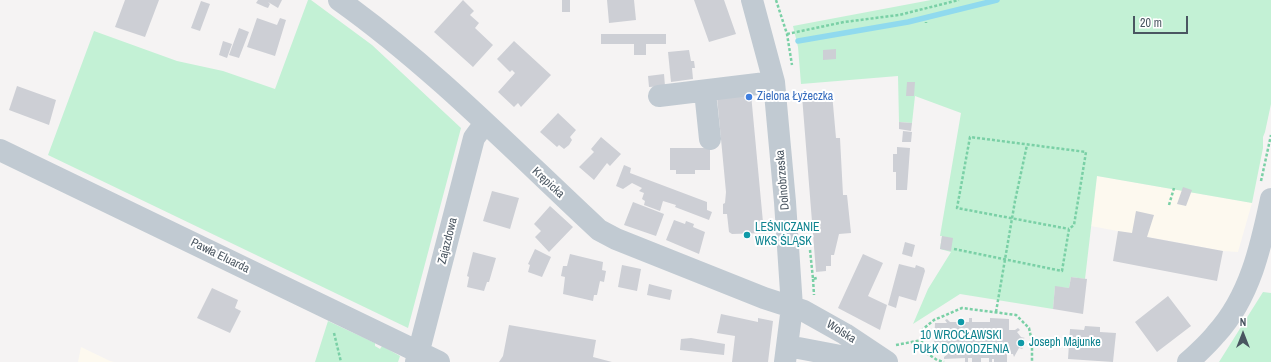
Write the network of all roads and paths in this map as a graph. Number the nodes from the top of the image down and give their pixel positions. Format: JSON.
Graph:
{"nodes":[{"id":1,"x":339,"y":0,"type":"edge"},
{"id":2,"x":752,"y":0,"type":"edge"},
{"id":3,"x":959,"y":0,"type":"edge"},
{"id":4,"x":924,"y":9,"type":"junction"},
{"id":5,"x":925,"y":12,"type":"dead end"},
{"id":6,"x":787,"y":34,"type":"dead end"},
{"id":7,"x":774,"y":82,"type":"junction"},
{"id":8,"x":705,"y":91,"type":"junction"},
{"id":9,"x":659,"y":96,"type":"dead end"},
{"id":10,"x":485,"y":123,"type":"junction"},
{"id":11,"x":710,"y":139,"type":"dead end"},
{"id":12,"x":1028,"y":145,"type":"junction"},
{"id":13,"x":0,"y":150,"type":"edge"},
{"id":14,"x":1174,"y":188,"type":"dead end"},
{"id":15,"x":1271,"y":199,"type":"edge"},
{"id":16,"x":1169,"y":205,"type":"dead end"},
{"id":17,"x":1012,"y":218,"type":"junction"},
{"id":18,"x":1069,"y":229,"type":"junction"},
{"id":19,"x":1266,"y":243,"type":"edge"},
{"id":20,"x":954,"y":249,"type":"dead end"},
{"id":21,"x":810,"y":253,"type":"dead end"},
{"id":22,"x":1005,"y":259,"type":"junction"},
{"id":23,"x":816,"y":278,"type":"dead end"},
{"id":24,"x":792,"y":307,"type":"junction"},
{"id":25,"x":996,"y":312,"type":"junction"},
{"id":26,"x":339,"y":314,"type":"junction"},
{"id":27,"x":922,"y":340,"type":"junction"},
{"id":28,"x":901,"y":343,"type":"dead end"},
{"id":29,"x":787,"y":354,"type":"edge"},
{"id":30,"x":418,"y":357,"type":"edge"},
{"id":31,"x":342,"y":362,"type":"edge"},
{"id":32,"x":439,"y":362,"type":"edge"},
{"id":33,"x":872,"y":362,"type":"edge"},
{"id":34,"x":887,"y":362,"type":"edge"},
{"id":35,"x":944,"y":362,"type":"edge"},
{"id":36,"x":1032,"y":362,"type":"edge"},
{"id":37,"x":1188,"y":362,"type":"edge"}],
"edges":[{"from":1,"to":10,"type":"street","name":"Krępicka"},
{"from":2,"to":7,"type":"street","name":"Dolnobrzeska"},
{"from":3,"to":4,"type":"path"},
{"from":4,"to":5,"type":"path"},
{"from":4,"to":6,"type":"path"},
{"from":7,"to":8,"type":"street"},
{"from":7,"to":24,"type":"street","name":"Dolnobrzeska"},
{"from":8,"to":9,"type":"street"},
{"from":8,"to":11,"type":"street"},
{"from":10,"to":24,"type":"street","name":"Krępicka"},
{"from":10,"to":30,"type":"street","name":"Zajazdowa"},
{"from":12,"to":17,"type":"path"},
{"from":12,"to":17,"type":"path"},
{"from":12,"to":18,"type":"path"},
{"from":13,"to":26,"type":"street","name":"Pawła Eluarda"},
{"from":14,"to":16,"type":"path"},
{"from":15,"to":19,"type":"street"},
{"from":17,"to":18,"type":"path"},
{"from":17,"to":22,"type":"path"},
{"from":18,"to":22,"type":"path"},
{"from":19,"to":37,"type":"street"},
{"from":20,"to":22,"type":"path"},
{"from":21,"to":23,"type":"path"},
{"from":22,"to":25,"type":"path"},
{"from":24,"to":29,"type":"street","name":"Dolnobrzeska"},
{"from":24,"to":34,"type":"street","name":"Wolska"},
{"from":25,"to":27,"type":"path"},
{"from":25,"to":36,"type":"path"},
{"from":26,"to":30,"type":"street","name":"Pawła Eluarda"},
{"from":26,"to":31,"type":"path"},
{"from":27,"to":28,"type":"path"},
{"from":27,"to":35,"type":"path"},
{"from":29,"to":33,"type":"street","name":"Wolska"},
{"from":30,"to":32,"type":"street","name":"Pawła Eluarda"}]}
